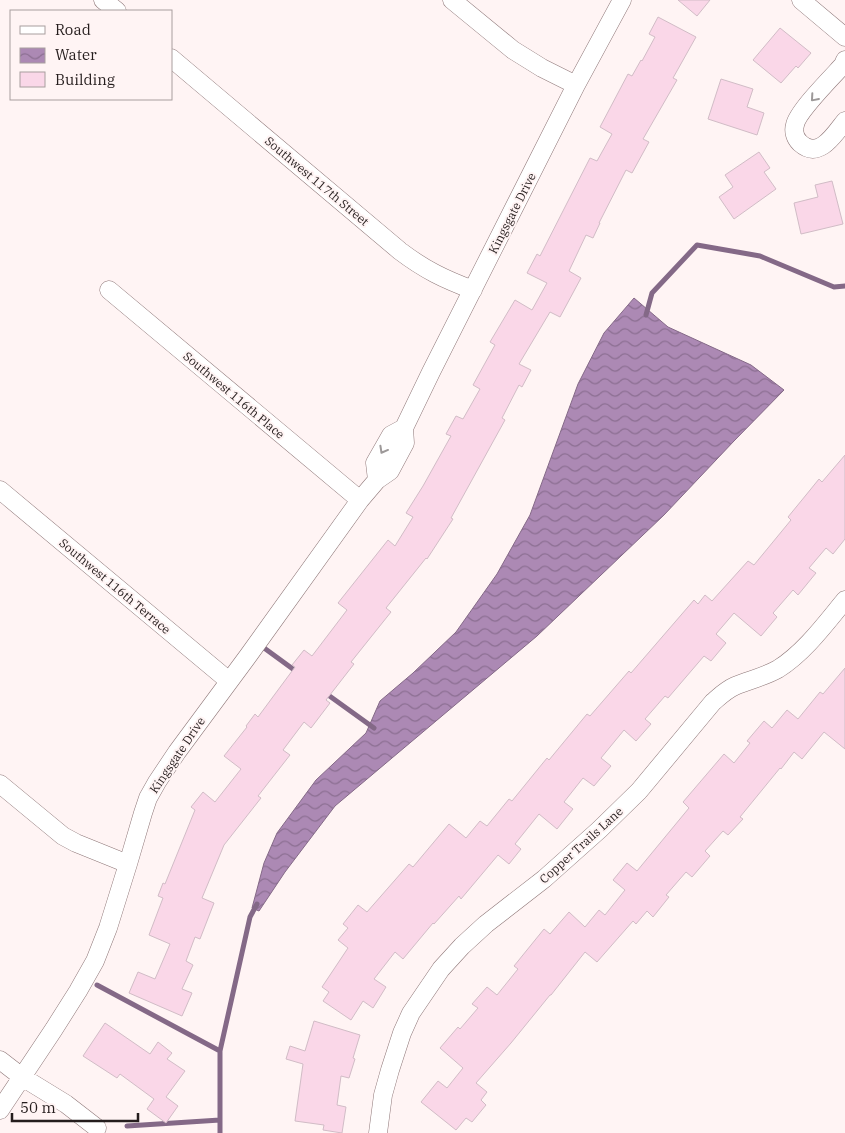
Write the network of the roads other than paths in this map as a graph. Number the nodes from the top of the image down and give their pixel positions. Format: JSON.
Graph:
{"nodes":[{"id":1,"x":103,"y":0,"type":"edge"},
{"id":2,"x":452,"y":0,"type":"edge"},
{"id":3,"x":622,"y":0,"type":"edge"},
{"id":4,"x":801,"y":0,"type":"edge"},
{"id":5,"x":116,"y":10,"type":"edge"},
{"id":6,"x":841,"y":34,"type":"edge"},
{"id":7,"x":845,"y":52,"type":"edge"},
{"id":8,"x":172,"y":59,"type":"edge"},
{"id":9,"x":845,"y":60,"type":"edge"},
{"id":10,"x":576,"y":85,"type":"junction"},
{"id":11,"x":845,"y":121,"type":"edge"},
{"id":12,"x":108,"y":290,"type":"dead end"},
{"id":13,"x":473,"y":290,"type":"junction"},
{"id":14,"x":0,"y":490,"type":"edge"},
{"id":15,"x":360,"y":500,"type":"junction"},
{"id":16,"x":845,"y":600,"type":"edge"},
{"id":17,"x":229,"y":682,"type":"junction"},
{"id":18,"x":0,"y":784,"type":"edge"},
{"id":19,"x":128,"y":864,"type":"junction"},
{"id":20,"x":0,"y":1060,"type":"edge"},
{"id":21,"x":22,"y":1077,"type":"junction"},
{"id":22,"x":0,"y":1110,"type":"edge"},
{"id":23,"x":97,"y":1128,"type":"dead end"},
{"id":24,"x":378,"y":1133,"type":"edge"}],
"edges":[{"from":1,"to":5,"type":"street"},
{"from":2,"to":10,"type":"street"},
{"from":3,"to":10,"type":"street","name":"Kingsgate Drive"},
{"from":4,"to":6,"type":"street"},
{"from":6,"to":7,"type":"street"},
{"from":8,"to":13,"type":"street","name":"Southwest 117th Street"},
{"from":9,"to":11,"type":"street","one_way":true},
{"from":10,"to":13,"type":"street","name":"Kingsgate Drive"},
{"from":12,"to":15,"type":"street","name":"Southwest 116th Place"},
{"from":13,"to":15,"type":"street","name":"Kingsgate Drive"},
{"from":14,"to":17,"type":"street","name":"Southwest 116th Terrace"},
{"from":15,"to":17,"type":"street","name":"Kingsgate Drive"},
{"from":16,"to":24,"type":"street","name":"Copper Trails Lane"},
{"from":17,"to":19,"type":"street","name":"Kingsgate Drive"},
{"from":18,"to":19,"type":"street"},
{"from":19,"to":21,"type":"street","name":"Kingsgate Drive"},
{"from":20,"to":21,"type":"street"},
{"from":21,"to":22,"type":"street","name":"Kingsgate Drive"},
{"from":21,"to":23,"type":"street"}]}
